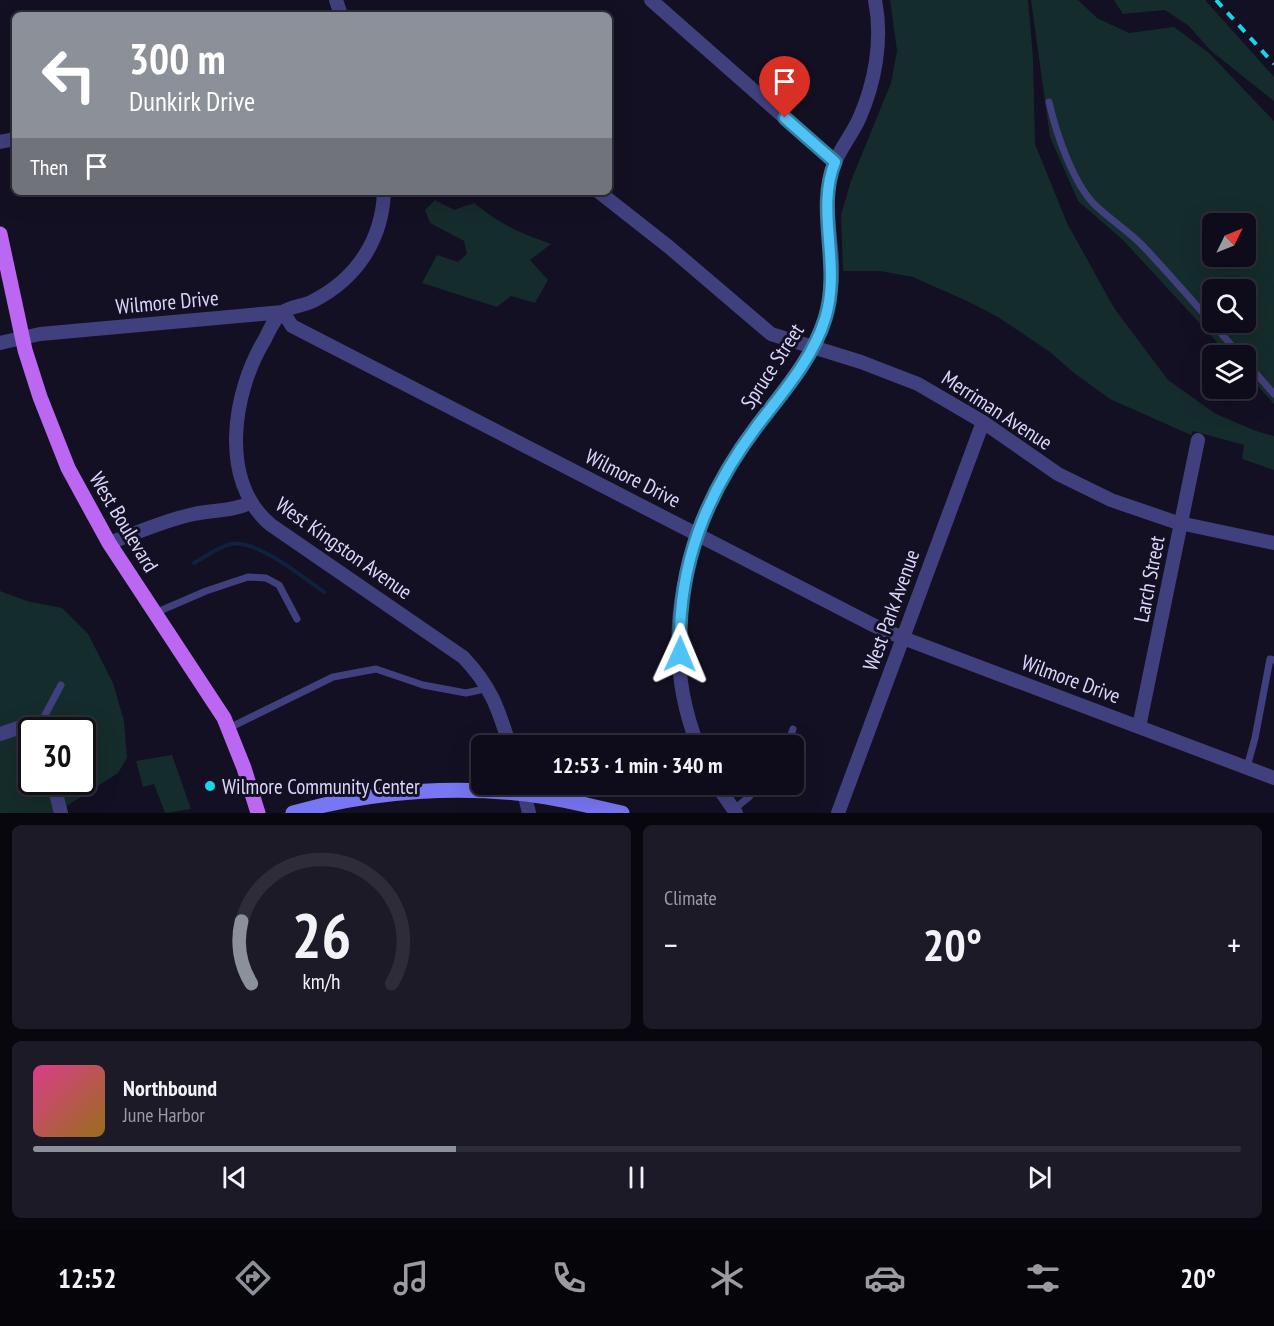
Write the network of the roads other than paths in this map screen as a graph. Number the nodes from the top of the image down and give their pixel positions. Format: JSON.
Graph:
{"nodes":[{"id":1,"x":651,"y":0,"type":"edge"},
{"id":2,"x":875,"y":0,"type":"edge"},
{"id":3,"x":1049,"y":102,"type":"dead end"},
{"id":4,"x":835,"y":162,"type":"junction"},
{"id":5,"x":384,"y":195,"type":"edge"},
{"id":6,"x":603,"y":195,"type":"edge"},
{"id":7,"x":0,"y":234,"type":"edge"},
{"id":8,"x":283,"y":312,"type":"junction"},
{"id":9,"x":22,"y":337,"type":"junction"},
{"id":10,"x":0,"y":342,"type":"edge"},
{"id":11,"x":1230,"y":345,"type":"edge"},
{"id":12,"x":813,"y":347,"type":"junction"},
{"id":13,"x":1256,"y":374,"type":"edge"},
{"id":14,"x":1274,"y":394,"type":"edge"},
{"id":15,"x":983,"y":422,"type":"junction"},
{"id":16,"x":1198,"y":440,"type":"dead end"},
{"id":17,"x":250,"y":502,"type":"junction"},
{"id":18,"x":1181,"y":524,"type":"junction"},
{"id":19,"x":696,"y":535,"type":"junction"},
{"id":20,"x":109,"y":543,"type":"junction"},
{"id":21,"x":1274,"y":543,"type":"edge"},
{"id":22,"x":155,"y":613,"type":"junction"},
{"id":23,"x":297,"y":619,"type":"dead end"},
{"id":24,"x":903,"y":639,"type":"junction"},
{"id":25,"x":1274,"y":660,"type":"edge"},
{"id":26,"x":61,"y":685,"type":"dead end"},
{"id":27,"x":489,"y":688,"type":"junction"},
{"id":28,"x":45,"y":717,"type":"edge"},
{"id":29,"x":1139,"y":727,"type":"junction"},
{"id":30,"x":228,"y":728,"type":"junction"},
{"id":31,"x":18,"y":729,"type":"edge"},
{"id":32,"x":793,"y":729,"type":"dead end"},
{"id":33,"x":0,"y":734,"type":"edge"},
{"id":34,"x":506,"y":735,"type":"edge"},
{"id":35,"x":694,"y":735,"type":"edge"},
{"id":36,"x":791,"y":735,"type":"edge"},
{"id":37,"x":1247,"y":767,"type":"junction"},
{"id":38,"x":1274,"y":778,"type":"edge"},
{"id":39,"x":471,"y":790,"type":"edge"},
{"id":40,"x":56,"y":795,"type":"edge"},
{"id":41,"x":524,"y":795,"type":"edge"},
{"id":42,"x":542,"y":795,"type":"edge"},
{"id":43,"x":723,"y":795,"type":"edge"},
{"id":44,"x":751,"y":795,"type":"edge"},
{"id":45,"x":734,"y":811,"type":"edge"},
{"id":46,"x":61,"y":813,"type":"edge"},
{"id":47,"x":258,"y":813,"type":"edge"},
{"id":48,"x":293,"y":813,"type":"edge"},
{"id":49,"x":529,"y":813,"type":"edge"},
{"id":50,"x":622,"y":813,"type":"edge"},
{"id":51,"x":838,"y":813,"type":"edge"}],
"edges":[{"from":1,"to":4,"type":"street"},
{"from":2,"to":4,"type":"street","name":"Spruce Street"},
{"from":3,"to":11,"type":"lane"},
{"from":4,"to":12,"type":"street","name":"Spruce Street"},
{"from":5,"to":8,"type":"street"},
{"from":6,"to":12,"type":"street","name":"Merriman Avenue"},
{"from":7,"to":9,"type":"main road","name":"West Boulevard"},
{"from":8,"to":9,"type":"street","name":"Wilmore Drive"},
{"from":8,"to":17,"type":"street","name":"West Kingston Avenue"},
{"from":8,"to":19,"type":"street","name":"Wilmore Drive"},
{"from":9,"to":10,"type":"street","name":"Wilmore Drive"},
{"from":9,"to":20,"type":"main road","name":"West Boulevard"},
{"from":12,"to":15,"type":"street","name":"Merriman Avenue"},
{"from":12,"to":19,"type":"street","name":"Spruce Street"},
{"from":13,"to":14,"type":"lane"},
{"from":15,"to":18,"type":"street","name":"Merriman Avenue"},
{"from":15,"to":24,"type":"street","name":"West Park Avenue"},
{"from":16,"to":18,"type":"street","name":"Larch Street"},
{"from":17,"to":20,"type":"street"},
{"from":17,"to":27,"type":"street","name":"West Kingston Avenue"},
{"from":18,"to":21,"type":"street","name":"Merriman Avenue"},
{"from":18,"to":29,"type":"street","name":"Larch Street"},
{"from":19,"to":24,"type":"street","name":"Wilmore Drive"},
{"from":19,"to":35,"type":"street","name":"Spruce Street"},
{"from":20,"to":22,"type":"main road","name":"West Boulevard"},
{"from":22,"to":23,"type":"lane"},
{"from":22,"to":30,"type":"main road","name":"West Boulevard"},
{"from":24,"to":29,"type":"street","name":"Wilmore Drive"},
{"from":24,"to":51,"type":"street","name":"West Park Avenue"},
{"from":25,"to":37,"type":"lane"},
{"from":26,"to":28,"type":"lane"},
{"from":27,"to":30,"type":"lane"},
{"from":27,"to":34,"type":"street","name":"West Kingston Avenue"},
{"from":29,"to":37,"type":"street","name":"Wilmore Drive"},
{"from":30,"to":47,"type":"main road","name":"West Boulevard"},
{"from":31,"to":33,"type":"street"},
{"from":32,"to":36,"type":"lane"},
{"from":37,"to":38,"type":"street","name":"Wilmore Drive"},
{"from":39,"to":48,"type":"street"},
{"from":40,"to":46,"type":"street"},
{"from":41,"to":49,"type":"street"},
{"from":42,"to":50,"type":"street"},
{"from":43,"to":45,"type":"street"},
{"from":44,"to":45,"type":"lane"}]}
